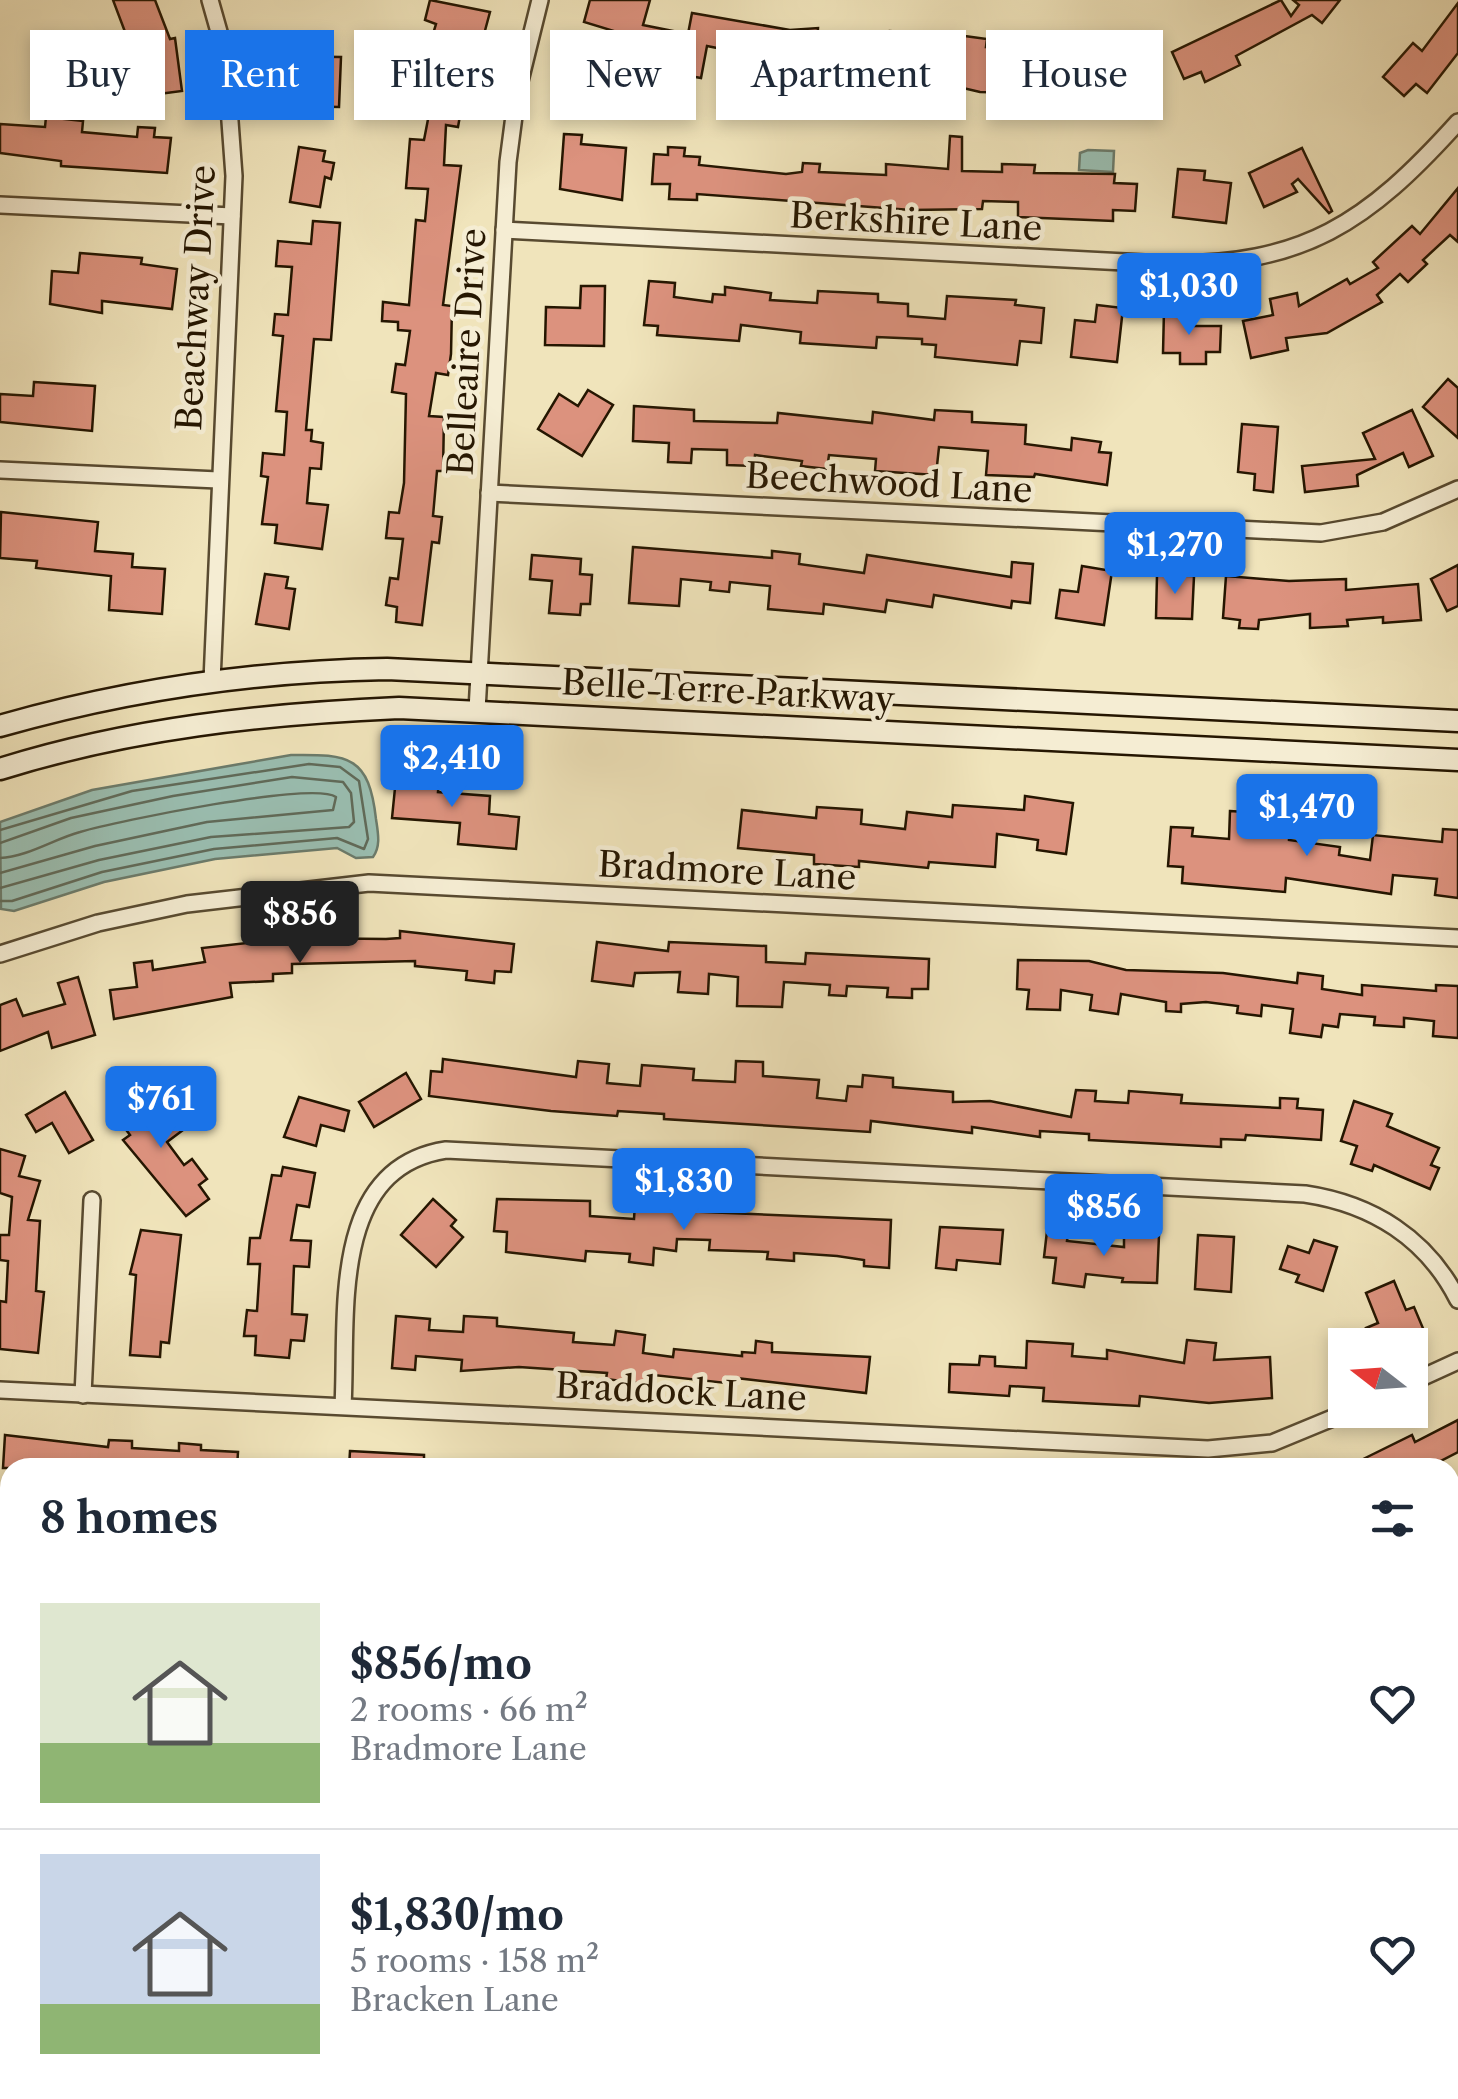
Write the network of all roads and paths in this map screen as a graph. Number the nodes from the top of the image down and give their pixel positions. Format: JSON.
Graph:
{"nodes":[{"id":1,"x":210,"y":0,"type":"edge"},
{"id":2,"x":540,"y":0,"type":"edge"},
{"id":3,"x":1458,"y":122,"type":"edge"},
{"id":4,"x":0,"y":204,"type":"edge"},
{"id":5,"x":232,"y":216,"type":"junction"},
{"id":6,"x":504,"y":230,"type":"junction"},
{"id":7,"x":0,"y":470,"type":"edge"},
{"id":8,"x":218,"y":480,"type":"junction"},
{"id":9,"x":1458,"y":489,"type":"edge"},
{"id":10,"x":489,"y":493,"type":"junction"},
{"id":11,"x":478,"y":672,"type":"junction"},
{"id":12,"x":212,"y":681,"type":"junction"},
{"id":13,"x":477,"y":710,"type":"junction"},
{"id":14,"x":1458,"y":721,"type":"edge"},
{"id":15,"x":0,"y":726,"type":"edge"},
{"id":16,"x":1458,"y":760,"type":"edge"},
{"id":17,"x":0,"y":769,"type":"edge"},
{"id":18,"x":1458,"y":938,"type":"edge"},
{"id":19,"x":0,"y":954,"type":"edge"},
{"id":20,"x":92,"y":1200,"type":"dead end"},
{"id":21,"x":1458,"y":1300,"type":"edge"},
{"id":22,"x":1458,"y":1361,"type":"edge"},
{"id":23,"x":1428,"y":1375,"type":"edge"},
{"id":24,"x":0,"y":1390,"type":"edge"},
{"id":25,"x":82,"y":1395,"type":"junction"},
{"id":26,"x":343,"y":1406,"type":"junction"},
{"id":27,"x":1328,"y":1420,"type":"edge"}],
"edges":[{"from":1,"to":5,"type":"street","name":"Beachway Drive"},
{"from":2,"to":6,"type":"street","name":"Belleaire Drive"},
{"from":3,"to":6,"type":"street","name":"Berkshire Lane"},
{"from":4,"to":5,"type":"street"},
{"from":5,"to":8,"type":"street","name":"Beachway Drive"},
{"from":6,"to":10,"type":"street","name":"Belleaire Drive"},
{"from":7,"to":8,"type":"street","name":"Beachway Drive"},
{"from":8,"to":12,"type":"street","name":"Beachway Drive"},
{"from":9,"to":10,"type":"street","name":"Beechwood Lane"},
{"from":10,"to":11,"type":"street","name":"Belleaire Drive"},
{"from":11,"to":12,"type":"main road","name":"Belle Terre Parkway"},
{"from":11,"to":13,"type":"street","name":"Belleaire Drive"},
{"from":11,"to":14,"type":"main road","name":"Belle Terre Parkway"},
{"from":12,"to":15,"type":"main road","name":"Belle Terre Parkway"},
{"from":13,"to":16,"type":"main road","name":"Belle Terre Parkway"},
{"from":13,"to":17,"type":"main road","name":"Belle Terre Parkway"},
{"from":18,"to":19,"type":"street","name":"Bradmore Lane"},
{"from":20,"to":25,"type":"street"},
{"from":21,"to":26,"type":"street"},
{"from":22,"to":23,"type":"street"},
{"from":24,"to":25,"type":"street","name":"Braddock Lane"},
{"from":25,"to":26,"type":"street","name":"Braddock Lane"},
{"from":26,"to":27,"type":"street","name":"Braddock Lane"}]}
